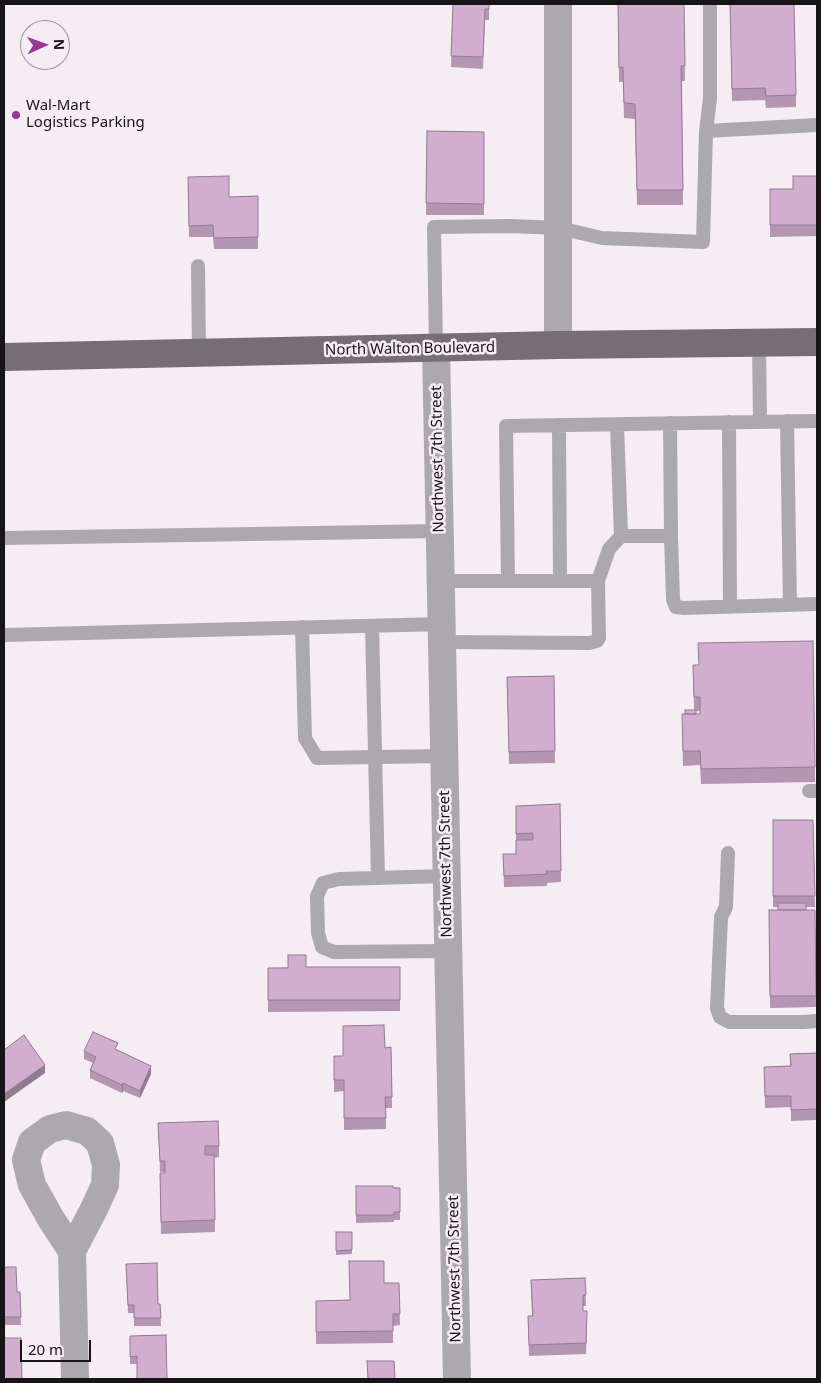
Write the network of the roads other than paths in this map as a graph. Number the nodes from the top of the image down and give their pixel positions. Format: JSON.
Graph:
{"nodes":[{"id":1,"x":558,"y":4,"type":"edge"},
{"id":2,"x":710,"y":4,"type":"edge"},
{"id":3,"x":817,"y":125,"type":"edge"},
{"id":4,"x":706,"y":131,"type":"junction"},
{"id":5,"x":558,"y":228,"type":"junction"},
{"id":6,"x":198,"y":266,"type":"dead end"},
{"id":7,"x":759,"y":342,"type":"junction"},
{"id":8,"x":817,"y":342,"type":"edge"},
{"id":9,"x":558,"y":345,"type":"junction"},
{"id":10,"x":436,"y":349,"type":"junction"},
{"id":11,"x":199,"y":353,"type":"junction"},
{"id":12,"x":4,"y":357,"type":"edge"},
{"id":13,"x":760,"y":421,"type":"junction"},
{"id":14,"x":787,"y":421,"type":"junction"},
{"id":15,"x":817,"y":421,"type":"edge"},
{"id":16,"x":729,"y":422,"type":"junction"},
{"id":17,"x":670,"y":423,"type":"junction"},
{"id":18,"x":618,"y":424,"type":"junction"},
{"id":19,"x":559,"y":425,"type":"junction"},
{"id":20,"x":440,"y":531,"type":"junction"},
{"id":21,"x":621,"y":536,"type":"junction"},
{"id":22,"x":671,"y":536,"type":"junction"},
{"id":23,"x":4,"y":538,"type":"edge"},
{"id":24,"x":440,"y":581,"type":"junction"},
{"id":25,"x":508,"y":581,"type":"junction"},
{"id":26,"x":560,"y":581,"type":"junction"},
{"id":27,"x":598,"y":581,"type":"junction"},
{"id":28,"x":817,"y":604,"type":"edge"},
{"id":29,"x":790,"y":605,"type":"junction"},
{"id":30,"x":730,"y":607,"type":"junction"},
{"id":31,"x":372,"y":626,"type":"junction"},
{"id":32,"x":302,"y":627,"type":"junction"},
{"id":33,"x":442,"y":633,"type":"junction"},
{"id":34,"x":4,"y":635,"type":"edge"},
{"id":35,"x":444,"y":756,"type":"junction"},
{"id":36,"x":375,"y":757,"type":"junction"},
{"id":37,"x":728,"y":853,"type":"dead end"},
{"id":38,"x":446,"y":876,"type":"junction"},
{"id":39,"x":378,"y":878,"type":"junction"},
{"id":40,"x":448,"y":951,"type":"junction"},
{"id":41,"x":817,"y":1021,"type":"edge"},
{"id":42,"x":72,"y":1251,"type":"dead end"},
{"id":43,"x":75,"y":1379,"type":"edge"},
{"id":44,"x":457,"y":1379,"type":"edge"}],
"edges":[{"from":1,"to":5,"type":"street"},
{"from":2,"to":4,"type":"lane"},
{"from":3,"to":4,"type":"lane"},
{"from":4,"to":5,"type":"lane"},
{"from":5,"to":9,"type":"street"},
{"from":5,"to":10,"type":"lane"},
{"from":6,"to":11,"type":"lane"},
{"from":7,"to":8,"type":"main road","name":"North Walton Boulevard"},
{"from":7,"to":9,"type":"main road","name":"North Walton Boulevard"},
{"from":7,"to":13,"type":"lane"},
{"from":9,"to":10,"type":"main road","name":"North Walton Boulevard"},
{"from":10,"to":11,"type":"main road","name":"North Walton Boulevard"},
{"from":10,"to":20,"type":"street","name":"Northwest 7th Street"},
{"from":11,"to":12,"type":"main road","name":"North Walton Boulevard"},
{"from":13,"to":14,"type":"lane"},
{"from":13,"to":16,"type":"lane"},
{"from":14,"to":15,"type":"lane"},
{"from":14,"to":29,"type":"lane"},
{"from":16,"to":17,"type":"lane"},
{"from":16,"to":30,"type":"lane"},
{"from":17,"to":18,"type":"lane"},
{"from":17,"to":22,"type":"lane"},
{"from":18,"to":19,"type":"lane"},
{"from":18,"to":21,"type":"lane"},
{"from":19,"to":25,"type":"lane"},
{"from":19,"to":26,"type":"lane"},
{"from":20,"to":23,"type":"lane"},
{"from":20,"to":24,"type":"street","name":"Northwest 7th Street"},
{"from":21,"to":22,"type":"lane"},
{"from":21,"to":27,"type":"lane"},
{"from":22,"to":30,"type":"lane"},
{"from":24,"to":25,"type":"lane"},
{"from":24,"to":33,"type":"street","name":"Northwest 7th Street"},
{"from":25,"to":26,"type":"lane"},
{"from":26,"to":27,"type":"lane"},
{"from":27,"to":33,"type":"lane"},
{"from":28,"to":29,"type":"lane"},
{"from":29,"to":30,"type":"lane"},
{"from":31,"to":32,"type":"lane"},
{"from":31,"to":33,"type":"lane"},
{"from":31,"to":36,"type":"lane"},
{"from":32,"to":34,"type":"lane"},
{"from":32,"to":36,"type":"lane"},
{"from":33,"to":35,"type":"street","name":"Northwest 7th Street"},
{"from":35,"to":36,"type":"lane"},
{"from":35,"to":38,"type":"street","name":"Northwest 7th Street"},
{"from":36,"to":39,"type":"lane"},
{"from":37,"to":41,"type":"lane"},
{"from":38,"to":39,"type":"lane"},
{"from":38,"to":40,"type":"street","name":"Northwest 7th Street"},
{"from":39,"to":40,"type":"lane"},
{"from":40,"to":44,"type":"street","name":"Northwest 7th Street"},
{"from":42,"to":43,"type":"street"}]}
